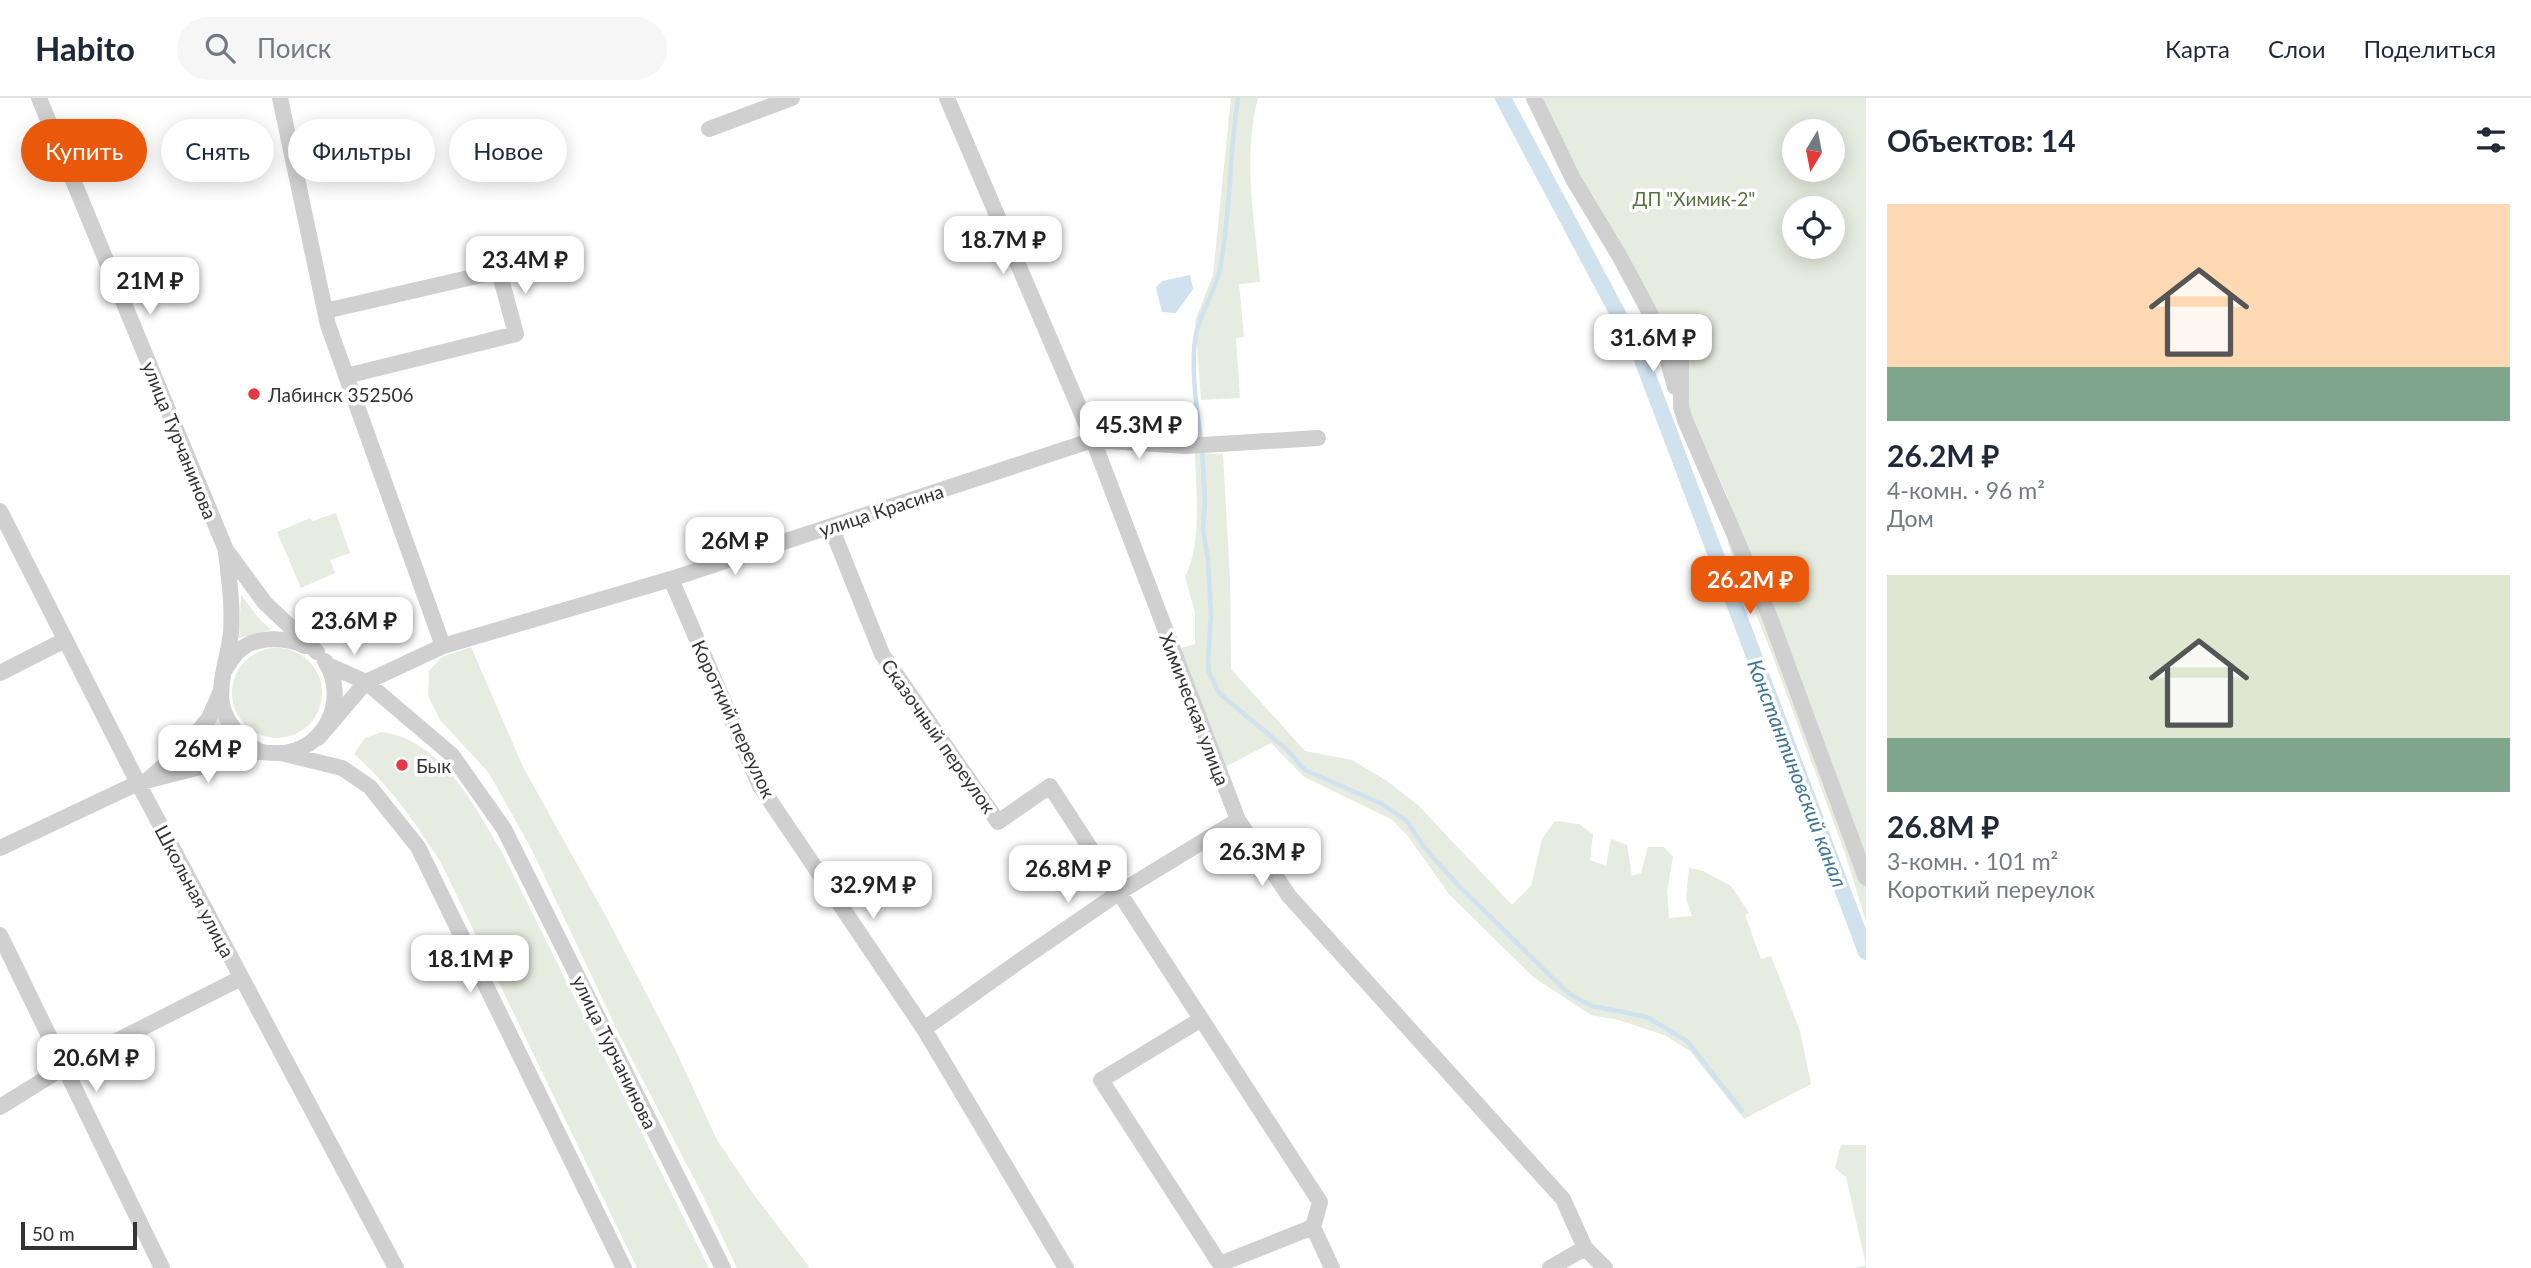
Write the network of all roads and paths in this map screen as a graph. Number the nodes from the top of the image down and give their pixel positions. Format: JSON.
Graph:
{"nodes":[{"id":1,"x":39,"y":98,"type":"edge"},
{"id":2,"x":280,"y":98,"type":"edge"},
{"id":3,"x":792,"y":98,"type":"edge"},
{"id":4,"x":947,"y":98,"type":"edge"},
{"id":5,"x":1534,"y":98,"type":"edge"},
{"id":6,"x":709,"y":129,"type":"dead end"},
{"id":7,"x":325,"y":311,"type":"junction"},
{"id":8,"x":1681,"y":347,"type":"dead end"},
{"id":9,"x":346,"y":376,"type":"junction"},
{"id":10,"x":1681,"y":407,"type":"junction"},
{"id":11,"x":1318,"y":438,"type":"dead end"},
{"id":12,"x":1093,"y":440,"type":"junction"},
{"id":13,"x":0,"y":511,"type":"edge"},
{"id":14,"x":831,"y":527,"type":"junction"},
{"id":15,"x":226,"y":550,"type":"junction"},
{"id":16,"x":671,"y":579,"type":"junction"},
{"id":17,"x":65,"y":640,"type":"junction"},
{"id":18,"x":443,"y":646,"type":"junction"},
{"id":19,"x":317,"y":652,"type":"junction"},
{"id":20,"x":328,"y":666,"type":"junction"},
{"id":21,"x":224,"y":671,"type":"junction"},
{"id":22,"x":0,"y":673,"type":"edge"},
{"id":23,"x":366,"y":682,"type":"junction"},
{"id":24,"x":220,"y":693,"type":"junction"},
{"id":25,"x":318,"y":737,"type":"junction"},
{"id":26,"x":258,"y":752,"type":"junction"},
{"id":27,"x":281,"y":753,"type":"junction"},
{"id":28,"x":143,"y":781,"type":"junction"},
{"id":29,"x":1238,"y":820,"type":"junction"},
{"id":30,"x":0,"y":848,"type":"edge"},
{"id":31,"x":1866,"y":878,"type":"edge"},
{"id":32,"x":1121,"y":892,"type":"junction"},
{"id":33,"x":0,"y":935,"type":"edge"},
{"id":34,"x":240,"y":978,"type":"junction"},
{"id":35,"x":1200,"y":1020,"type":"junction"},
{"id":36,"x":924,"y":1029,"type":"junction"},
{"id":37,"x":63,"y":1068,"type":"junction"},
{"id":38,"x":0,"y":1107,"type":"edge"},
{"id":39,"x":1313,"y":1227,"type":"junction"},
{"id":40,"x":1585,"y":1248,"type":"junction"},
{"id":41,"x":162,"y":1268,"type":"edge"},
{"id":42,"x":396,"y":1268,"type":"edge"},
{"id":43,"x":624,"y":1268,"type":"edge"},
{"id":44,"x":723,"y":1268,"type":"edge"},
{"id":45,"x":1066,"y":1268,"type":"edge"},
{"id":46,"x":1332,"y":1268,"type":"edge"},
{"id":47,"x":1550,"y":1268,"type":"edge"},
{"id":48,"x":1605,"y":1268,"type":"edge"}],
"edges":[{"from":1,"to":15,"type":"street","name":"улица Турчанинова"},
{"from":2,"to":7,"type":"street"},
{"from":3,"to":6,"type":"street"},
{"from":4,"to":12,"type":"street","name":"Химическая улица"},
{"from":5,"to":10,"type":"street"},
{"from":7,"to":9,"type":"street"},
{"from":7,"to":9,"type":"street"},
{"from":8,"to":10,"type":"street"},
{"from":9,"to":18,"type":"street"},
{"from":10,"to":31,"type":"street"},
{"from":11,"to":12,"type":"street","name":"улица Красина"},
{"from":12,"to":14,"type":"street","name":"улица Красина"},
{"from":12,"to":29,"type":"street","name":"Химическая улица"},
{"from":13,"to":17,"type":"street","name":"Школьная улица"},
{"from":14,"to":16,"type":"street","name":"улица Красина"},
{"from":14,"to":32,"type":"street","name":"Сказочный переулок"},
{"from":15,"to":19,"type":"street","name":"улица Турчанинова"},
{"from":15,"to":21,"type":"street","name":"улица Турчанинова"},
{"from":16,"to":18,"type":"street","name":"улица Красина"},
{"from":16,"to":36,"type":"street","name":"Короткий переулок"},
{"from":17,"to":22,"type":"street"},
{"from":17,"to":28,"type":"street","name":"Школьная улица"},
{"from":18,"to":23,"type":"street","name":"улица Красина"},
{"from":19,"to":20,"type":"street"},
{"from":19,"to":21,"type":"street"},
{"from":20,"to":23,"type":"street","name":"улица Турчанинова"},
{"from":20,"to":25,"type":"street"},
{"from":21,"to":24,"type":"street"},
{"from":23,"to":25,"type":"street","name":"улица Красина"},
{"from":23,"to":44,"type":"street","name":"улица Турчанинова"},
{"from":24,"to":26,"type":"street"},
{"from":24,"to":28,"type":"street"},
{"from":25,"to":27,"type":"street"},
{"from":26,"to":27,"type":"street"},
{"from":26,"to":28,"type":"street"},
{"from":27,"to":43,"type":"street"},
{"from":28,"to":30,"type":"street"},
{"from":28,"to":34,"type":"street","name":"Школьная улица"},
{"from":29,"to":32,"type":"street"},
{"from":29,"to":40,"type":"street","name":"Химическая улица"},
{"from":32,"to":35,"type":"street","name":"Сказочный переулок"},
{"from":32,"to":36,"type":"street"},
{"from":33,"to":37,"type":"street"},
{"from":34,"to":37,"type":"street"},
{"from":34,"to":42,"type":"street","name":"Школьная улица"},
{"from":35,"to":39,"type":"street","name":"Сказочный переулок"},
{"from":35,"to":39,"type":"street"},
{"from":36,"to":45,"type":"street","name":"Короткий переулок"},
{"from":37,"to":38,"type":"street"},
{"from":37,"to":41,"type":"street"},
{"from":39,"to":46,"type":"street","name":"Сказочный переулок"},
{"from":40,"to":47,"type":"street"},
{"from":40,"to":48,"type":"street","name":"Химическая улица"}]}
